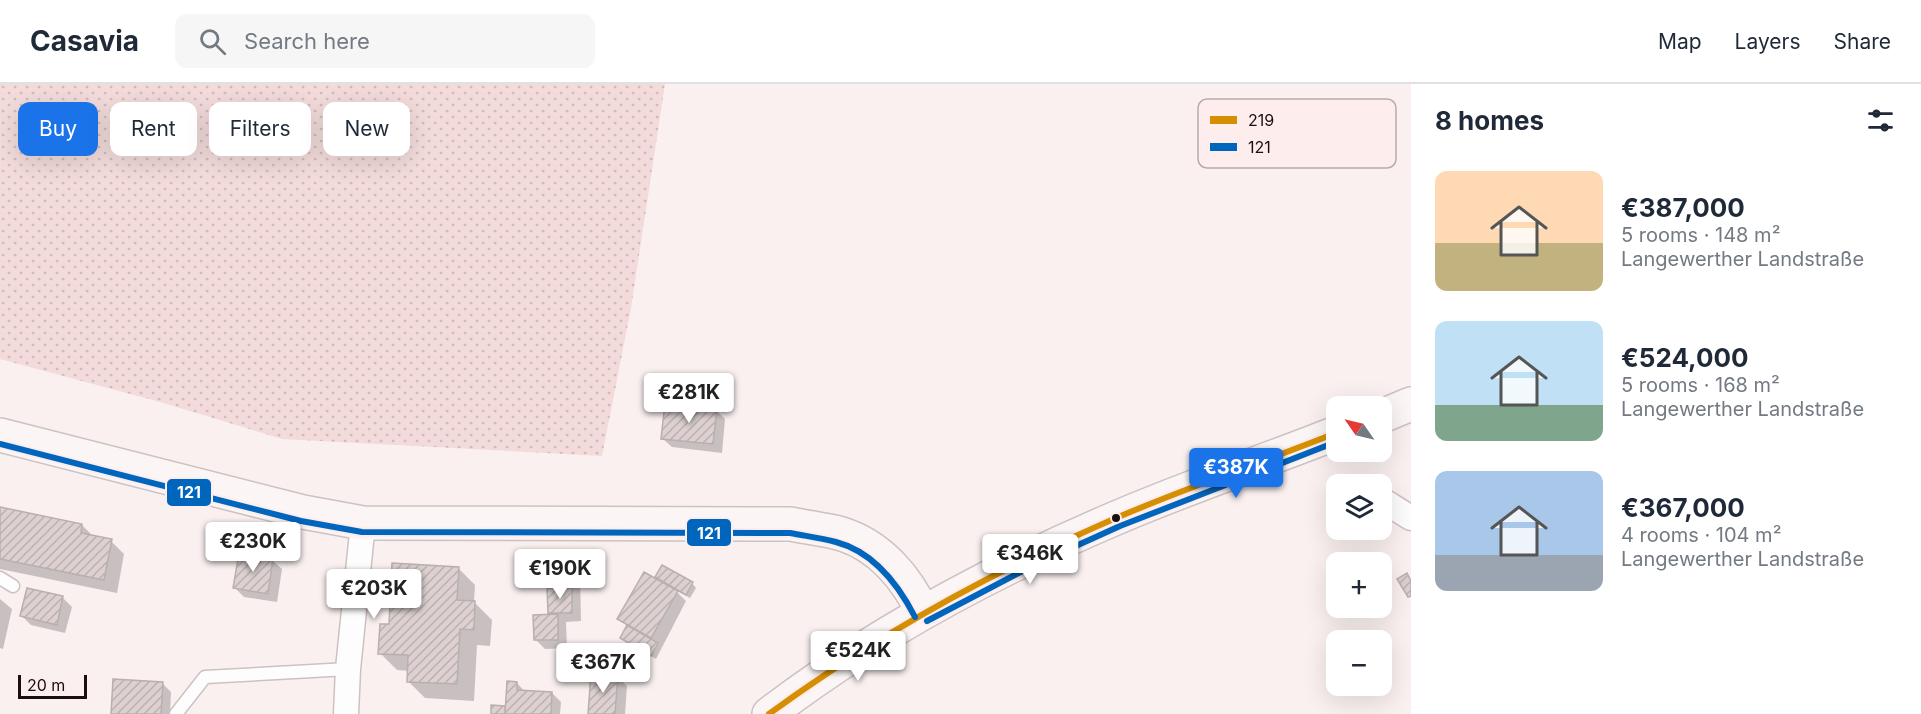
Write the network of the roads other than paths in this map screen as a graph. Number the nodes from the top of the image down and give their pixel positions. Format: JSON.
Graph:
{"nodes":[{"id":1,"x":1411,"y":404,"type":"edge"},
{"id":2,"x":1392,"y":412,"type":"edge"},
{"id":3,"x":0,"y":435,"type":"edge"},
{"id":4,"x":1326,"y":437,"type":"edge"},
{"id":5,"x":1392,"y":506,"type":"edge"},
{"id":6,"x":1411,"y":518,"type":"edge"},
{"id":7,"x":363,"y":523,"type":"junction"},
{"id":8,"x":0,"y":578,"type":"edge"},
{"id":9,"x":13,"y":586,"type":"dead end"},
{"id":10,"x":923,"y":613,"type":"junction"},
{"id":11,"x":348,"y":669,"type":"junction"},
{"id":12,"x":176,"y":714,"type":"edge"},
{"id":13,"x":346,"y":714,"type":"edge"},
{"id":14,"x":769,"y":714,"type":"edge"}],
"edges":[{"from":1,"to":2,"type":"street"},
{"from":3,"to":7,"type":"street"},
{"from":4,"to":10,"type":"street"},
{"from":5,"to":6,"type":"street"},
{"from":7,"to":10,"type":"street"},
{"from":7,"to":11,"type":"street"},
{"from":8,"to":9,"type":"lane"},
{"from":10,"to":14,"type":"street"},
{"from":11,"to":12,"type":"lane"},
{"from":11,"to":13,"type":"street"}]}
